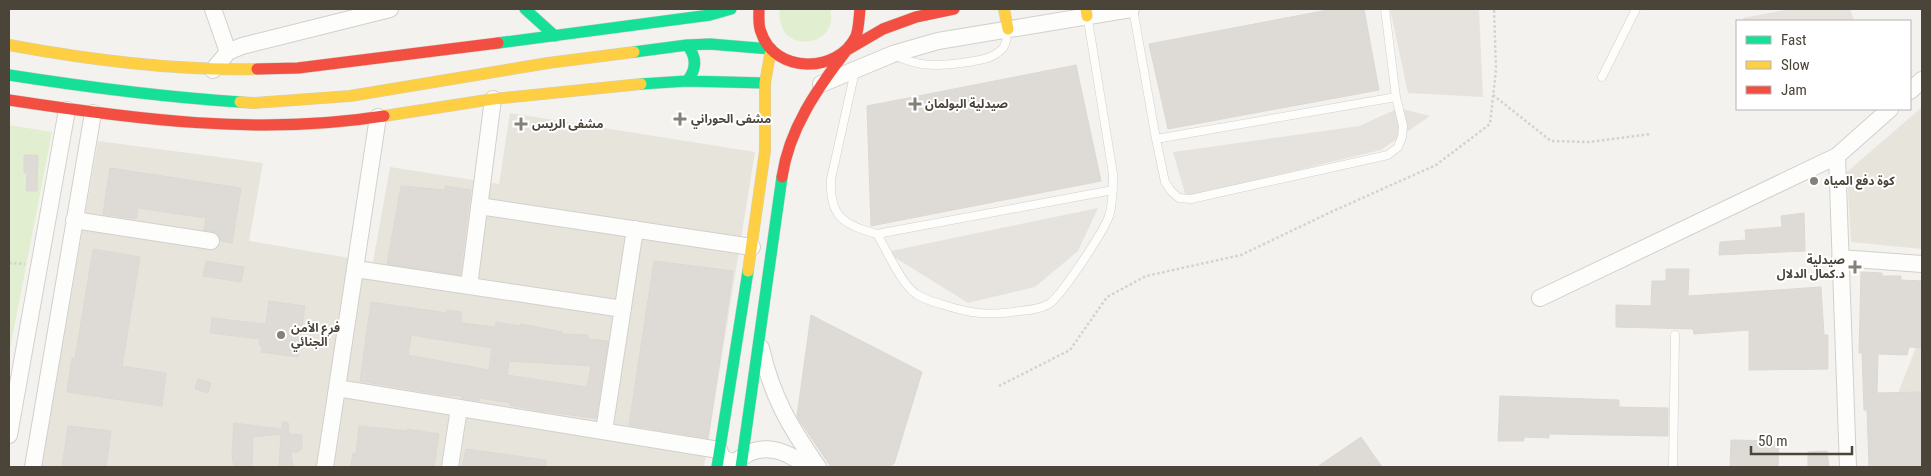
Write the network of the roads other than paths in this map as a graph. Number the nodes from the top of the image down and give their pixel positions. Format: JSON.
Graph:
{"nodes":[{"id":1,"x":213,"y":9,"type":"edge"},
{"id":2,"x":390,"y":9,"type":"edge"},
{"id":3,"x":526,"y":9,"type":"edge"},
{"id":4,"x":731,"y":9,"type":"edge"},
{"id":5,"x":759,"y":9,"type":"edge"},
{"id":6,"x":860,"y":9,"type":"edge"},
{"id":7,"x":954,"y":9,"type":"edge"},
{"id":8,"x":1004,"y":9,"type":"edge"},
{"id":9,"x":1132,"y":9,"type":"edge"},
{"id":10,"x":1384,"y":9,"type":"edge"},
{"id":11,"x":1636,"y":9,"type":"edge"},
{"id":12,"x":372,"y":10,"type":"edge"},
{"id":13,"x":1087,"y":12,"type":"edge"},
{"id":14,"x":1008,"y":29,"type":"junction"},
{"id":15,"x":555,"y":36,"type":"junction"},
{"id":16,"x":9,"y":45,"type":"edge"},
{"id":17,"x":687,"y":45,"type":"junction"},
{"id":18,"x":771,"y":49,"type":"junction"},
{"id":19,"x":847,"y":50,"type":"junction"},
{"id":20,"x":228,"y":52,"type":"junction"},
{"id":21,"x":893,"y":54,"type":"junction"},
{"id":22,"x":212,"y":70,"type":"junction"},
{"id":23,"x":855,"y":70,"type":"junction"},
{"id":24,"x":9,"y":75,"type":"edge"},
{"id":25,"x":1602,"y":77,"type":"dead end"},
{"id":26,"x":1922,"y":80,"type":"edge"},
{"id":27,"x":687,"y":81,"type":"junction"},
{"id":28,"x":765,"y":83,"type":"junction"},
{"id":29,"x":821,"y":84,"type":"junction"},
{"id":30,"x":1911,"y":90,"type":"edge"},
{"id":31,"x":1396,"y":98,"type":"junction"},
{"id":32,"x":493,"y":99,"type":"junction"},
{"id":33,"x":9,"y":100,"type":"edge"},
{"id":34,"x":67,"y":110,"type":"junction"},
{"id":35,"x":1889,"y":110,"type":"edge"},
{"id":36,"x":93,"y":114,"type":"junction"},
{"id":37,"x":378,"y":118,"type":"junction"},
{"id":38,"x":1156,"y":139,"type":"junction"},
{"id":39,"x":1837,"y":156,"type":"junction"},
{"id":40,"x":1113,"y":190,"type":"junction"},
{"id":41,"x":479,"y":206,"type":"junction"},
{"id":42,"x":74,"y":220,"type":"junction"},
{"id":43,"x":635,"y":230,"type":"junction"},
{"id":44,"x":877,"y":234,"type":"junction"},
{"id":45,"x":211,"y":241,"type":"dead end"},
{"id":46,"x":752,"y":247,"type":"junction"},
{"id":47,"x":1840,"y":258,"type":"junction"},
{"id":48,"x":1922,"y":264,"type":"edge"},
{"id":49,"x":356,"y":269,"type":"junction"},
{"id":50,"x":469,"y":286,"type":"junction"},
{"id":51,"x":1540,"y":298,"type":"dead end"},
{"id":52,"x":623,"y":309,"type":"junction"},
{"id":53,"x":1675,"y":336,"type":"dead end"},
{"id":54,"x":759,"y":339,"type":"junction"},
{"id":55,"x":337,"y":388,"type":"junction"},
{"id":56,"x":11,"y":407,"type":"edge"},
{"id":57,"x":459,"y":408,"type":"junction"},
{"id":58,"x":604,"y":431,"type":"junction"},
{"id":59,"x":9,"y":435,"type":"edge"},
{"id":60,"x":719,"y":450,"type":"junction"},
{"id":61,"x":741,"y":462,"type":"edge"},
{"id":62,"x":33,"y":467,"type":"edge"},
{"id":63,"x":325,"y":467,"type":"edge"},
{"id":64,"x":450,"y":467,"type":"edge"},
{"id":65,"x":717,"y":467,"type":"edge"},
{"id":66,"x":807,"y":467,"type":"edge"},
{"id":67,"x":818,"y":467,"type":"edge"},
{"id":68,"x":1673,"y":467,"type":"edge"},
{"id":69,"x":1848,"y":467,"type":"edge"}],
"edges":[{"from":1,"to":20,"type":"street"},
{"from":2,"to":12,"type":"street"},
{"from":3,"to":15,"type":"main road"},
{"from":4,"to":15,"type":"main road"},
{"from":5,"to":18,"type":"main road"},
{"from":6,"to":19,"type":"main road"},
{"from":7,"to":19,"type":"main road"},
{"from":8,"to":14,"type":"main road"},
{"from":9,"to":13,"type":"street"},
{"from":9,"to":38,"type":"lane"},
{"from":10,"to":31,"type":"lane"},
{"from":11,"to":25,"type":"lane"},
{"from":12,"to":20,"type":"street"},
{"from":13,"to":14,"type":"street"},
{"from":13,"to":40,"type":"lane"},
{"from":14,"to":21,"type":"street"},
{"from":14,"to":21,"type":"lane"},
{"from":15,"to":22,"type":"main road"},
{"from":16,"to":22,"type":"main road"},
{"from":17,"to":18,"type":"main road"},
{"from":17,"to":24,"type":"main road"},
{"from":17,"to":27,"type":"main road"},
{"from":18,"to":19,"type":"main road"},
{"from":18,"to":28,"type":"main road"},
{"from":19,"to":29,"type":"main road"},
{"from":20,"to":22,"type":"street"},
{"from":21,"to":23,"type":"street"},
{"from":23,"to":29,"type":"street"},
{"from":23,"to":44,"type":"lane"},
{"from":26,"to":30,"type":"street"},
{"from":27,"to":28,"type":"main road"},
{"from":27,"to":32,"type":"main road"},
{"from":28,"to":46,"type":"main road"},
{"from":29,"to":54,"type":"main road"},
{"from":31,"to":38,"type":"lane"},
{"from":31,"to":38,"type":"lane"},
{"from":32,"to":37,"type":"main road"},
{"from":32,"to":41,"type":"street"},
{"from":33,"to":34,"type":"main road"},
{"from":34,"to":36,"type":"main road"},
{"from":34,"to":56,"type":"street"},
{"from":35,"to":39,"type":"street"},
{"from":36,"to":37,"type":"main road"},
{"from":36,"to":42,"type":"street"},
{"from":37,"to":49,"type":"street"},
{"from":39,"to":47,"type":"street"},
{"from":39,"to":51,"type":"street"},
{"from":40,"to":44,"type":"lane"},
{"from":40,"to":44,"type":"lane"},
{"from":41,"to":43,"type":"street"},
{"from":41,"to":50,"type":"street"},
{"from":42,"to":45,"type":"street"},
{"from":42,"to":62,"type":"street"},
{"from":43,"to":46,"type":"street"},
{"from":43,"to":52,"type":"street"},
{"from":46,"to":60,"type":"main road"},
{"from":47,"to":48,"type":"street"},
{"from":47,"to":69,"type":"street"},
{"from":49,"to":50,"type":"street"},
{"from":49,"to":55,"type":"street"},
{"from":50,"to":52,"type":"street"},
{"from":52,"to":58,"type":"street"},
{"from":53,"to":68,"type":"lane"},
{"from":54,"to":61,"type":"main road"},
{"from":54,"to":67,"type":"street"},
{"from":55,"to":57,"type":"street"},
{"from":55,"to":63,"type":"street"},
{"from":56,"to":59,"type":"street"},
{"from":57,"to":58,"type":"street"},
{"from":57,"to":64,"type":"street"},
{"from":58,"to":60,"type":"street"},
{"from":60,"to":61,"type":"street"},
{"from":60,"to":65,"type":"main road"},
{"from":61,"to":66,"type":"street"}]}
